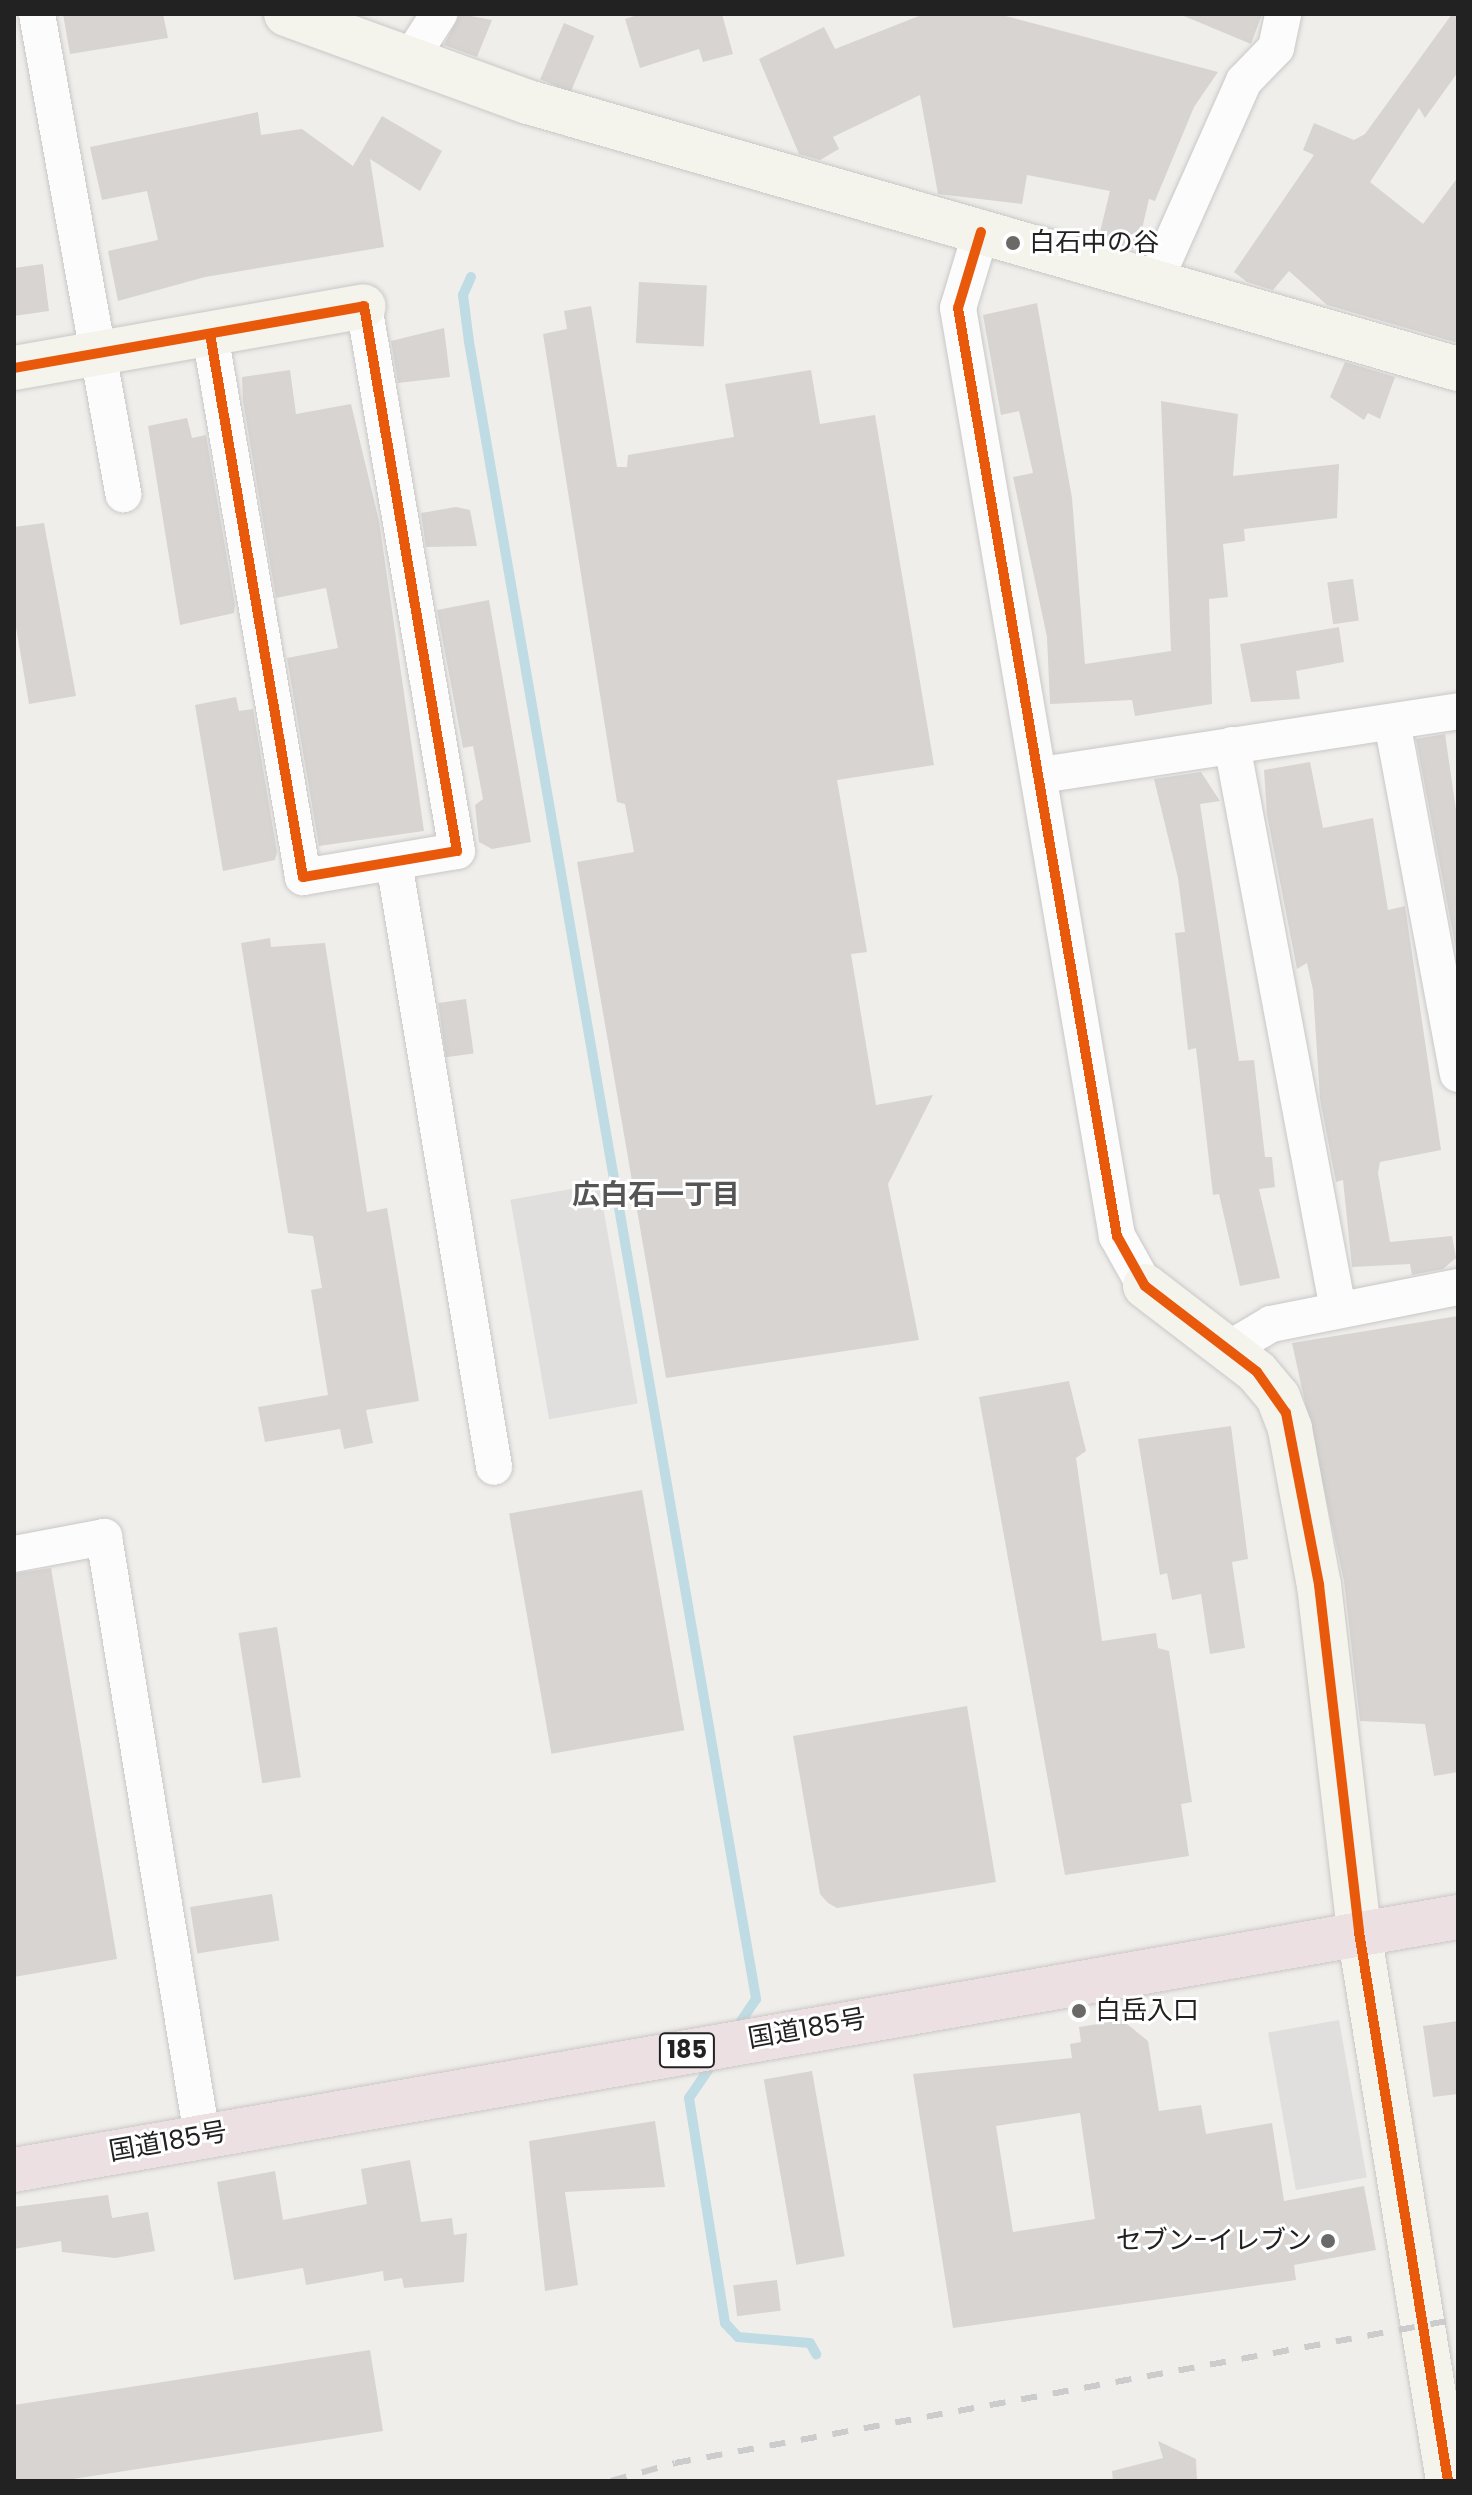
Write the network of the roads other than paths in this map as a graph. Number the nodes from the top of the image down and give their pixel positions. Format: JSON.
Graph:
{"nodes":[{"id":1,"x":37,"y":14,"type":"edge"},
{"id":2,"x":286,"y":14,"type":"edge"},
{"id":3,"x":439,"y":14,"type":"edge"},
{"id":4,"x":1283,"y":14,"type":"edge"},
{"id":5,"x":410,"y":59,"type":"junction"},
{"id":6,"x":981,"y":232,"type":"junction"},
{"id":7,"x":1154,"y":283,"type":"junction"},
{"id":8,"x":364,"y":306,"type":"joint"},
{"id":9,"x":210,"y":334,"type":"junction"},
{"id":10,"x":93,"y":356,"type":"junction"},
{"id":11,"x":14,"y":368,"type":"edge"},
{"id":12,"x":1458,"y":369,"type":"edge"},
{"id":13,"x":123,"y":494,"type":"dead end"},
{"id":14,"x":1458,"y":711,"type":"edge"},
{"id":15,"x":1392,"y":722,"type":"junction"},
{"id":16,"x":1232,"y":745,"type":"junction"},
{"id":17,"x":1041,"y":775,"type":"junction"},
{"id":18,"x":394,"y":862,"type":"junction"},
{"id":19,"x":1458,"y":1074,"type":"edge"},
{"id":20,"x":1145,"y":1286,"type":"joint"},
{"id":21,"x":1458,"y":1287,"type":"edge"},
{"id":22,"x":1338,"y":1309,"type":"junction"},
{"id":23,"x":1229,"y":1349,"type":"junction"},
{"id":24,"x":494,"y":1467,"type":"dead end"},
{"id":25,"x":14,"y":1554,"type":"edge"},
{"id":26,"x":1458,"y":1917,"type":"edge"},
{"id":27,"x":1359,"y":1932,"type":"junction"},
{"id":28,"x":202,"y":2136,"type":"junction"},
{"id":29,"x":14,"y":2170,"type":"edge"},
{"id":30,"x":1448,"y":2481,"type":"edge"}],
"edges":[{"from":1,"to":10,"type":"street"},
{"from":2,"to":5,"type":"street"},
{"from":3,"to":5,"type":"street"},
{"from":4,"to":7,"type":"street"},
{"from":5,"to":6,"type":"street"},
{"from":6,"to":7,"type":"street"},
{"from":6,"to":17,"type":"street"},
{"from":7,"to":12,"type":"street"},
{"from":8,"to":9,"type":"street"},
{"from":8,"to":18,"type":"street"},
{"from":9,"to":10,"type":"street"},
{"from":9,"to":18,"type":"street"},
{"from":10,"to":11,"type":"street"},
{"from":10,"to":13,"type":"street"},
{"from":14,"to":15,"type":"street"},
{"from":15,"to":16,"type":"street"},
{"from":15,"to":19,"type":"street"},
{"from":16,"to":17,"type":"street"},
{"from":16,"to":22,"type":"street"},
{"from":17,"to":20,"type":"street"},
{"from":18,"to":24,"type":"street"},
{"from":20,"to":23,"type":"street"},
{"from":21,"to":22,"type":"street"},
{"from":22,"to":23,"type":"street"},
{"from":23,"to":27,"type":"street"},
{"from":25,"to":28,"type":"street"},
{"from":26,"to":27,"type":"highway","name":"国道185号","number":"185"},
{"from":27,"to":28,"type":"highway","name":"国道185号","number":"185"},
{"from":27,"to":30,"type":"street"},
{"from":28,"to":29,"type":"highway","name":"国道185号","number":"185"}]}
